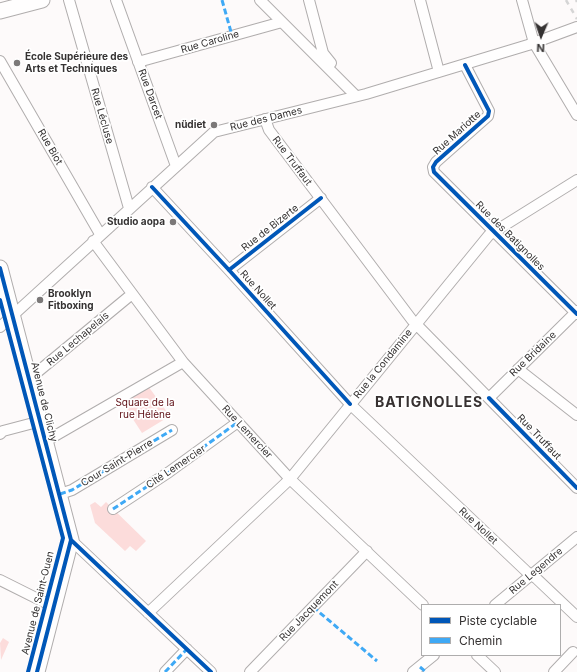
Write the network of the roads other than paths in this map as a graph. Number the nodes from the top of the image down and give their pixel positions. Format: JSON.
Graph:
{"nodes":[{"id":1,"x":42,"y":0,"type":"edge"},
{"id":2,"x":69,"y":0,"type":"edge"},
{"id":3,"x":116,"y":0,"type":"edge"},
{"id":4,"x":260,"y":0,"type":"edge"},
{"id":5,"x":309,"y":0,"type":"edge"},
{"id":6,"x":420,"y":0,"type":"edge"},
{"id":7,"x":522,"y":0,"type":"edge"},
{"id":8,"x":0,"y":11,"type":"edge"},
{"id":9,"x":282,"y":22,"type":"junction"},
{"id":10,"x":577,"y":27,"type":"edge"},
{"id":11,"x":534,"y":43,"type":"junction"},
{"id":12,"x":0,"y":61,"type":"edge"},
{"id":13,"x":138,"y":62,"type":"junction"},
{"id":14,"x":465,"y":64,"type":"junction"},
{"id":15,"x":439,"y":72,"type":"junction"},
{"id":16,"x":353,"y":92,"type":"junction"},
{"id":17,"x":577,"y":115,"type":"edge"},
{"id":18,"x":265,"y":119,"type":"junction"},
{"id":19,"x":176,"y":166,"type":"junction"},
{"id":20,"x":433,"y":170,"type":"joint"},
{"id":21,"x":577,"y":180,"type":"edge"},
{"id":22,"x":152,"y":188,"type":"junction"},
{"id":23,"x":321,"y":198,"type":"junction"},
{"id":24,"x":129,"y":208,"type":"junction"},
{"id":25,"x":494,"y":232,"type":"junction"},
{"id":26,"x":100,"y":234,"type":"junction"},
{"id":27,"x":93,"y":241,"type":"junction"},
{"id":28,"x":0,"y":268,"type":"edge"},
{"id":29,"x":229,"y":270,"type":"junction"},
{"id":30,"x":132,"y":294,"type":"junction"},
{"id":31,"x":576,"y":312,"type":"edge"},
{"id":32,"x":13,"y":315,"type":"junction"},
{"id":33,"x":416,"y":323,"type":"junction"},
{"id":34,"x":0,"y":326,"type":"edge"},
{"id":35,"x":183,"y":362,"type":"junction"},
{"id":36,"x":518,"y":369,"type":"junction"},
{"id":37,"x":30,"y":379,"type":"junction"},
{"id":38,"x":489,"y":398,"type":"junction"},
{"id":39,"x":350,"y":404,"type":"junction"},
{"id":40,"x":577,"y":416,"type":"edge"},
{"id":41,"x":41,"y":421,"type":"junction"},
{"id":42,"x":238,"y":422,"type":"junction"},
{"id":43,"x":172,"y":430,"type":"dead end"},
{"id":44,"x":0,"y":434,"type":"edge"},
{"id":45,"x":46,"y":441,"type":"junction"},
{"id":46,"x":290,"y":479,"type":"junction"},
{"id":47,"x":577,"y":488,"type":"edge"},
{"id":48,"x":60,"y":494,"type":"junction"},
{"id":49,"x":113,"y":509,"type":"dead end"},
{"id":50,"x":577,"y":537,"type":"edge"},
{"id":51,"x":71,"y":540,"type":"junction"},
{"id":52,"x":367,"y":551,"type":"junction"},
{"id":53,"x":532,"y":575,"type":"junction"},
{"id":54,"x":0,"y":580,"type":"edge"},
{"id":55,"x":422,"y":604,"type":"edge"},
{"id":56,"x":496,"y":604,"type":"edge"},
{"id":57,"x":54,"y":607,"type":"junction"},
{"id":58,"x":148,"y":613,"type":"junction"},
{"id":59,"x":577,"y":617,"type":"edge"},
{"id":60,"x":187,"y":649,"type":"junction"},
{"id":61,"x":573,"y":652,"type":"dead end"},
{"id":62,"x":433,"y":656,"type":"edge"},
{"id":63,"x":478,"y":656,"type":"edge"},
{"id":64,"x":38,"y":672,"type":"edge"},
{"id":65,"x":165,"y":672,"type":"edge"},
{"id":66,"x":211,"y":672,"type":"edge"},
{"id":67,"x":250,"y":672,"type":"edge"},
{"id":68,"x":413,"y":672,"type":"edge"},
{"id":69,"x":495,"y":672,"type":"edge"},
{"id":70,"x":554,"y":672,"type":"edge"}],
"edges":[{"from":1,"to":8,"type":"main road"},
{"from":2,"to":24,"type":"street","name":"Rue Lécluse"},
{"from":3,"to":13,"type":"street","name":"Rue Darcet"},
{"from":4,"to":9,"type":"street"},
{"from":5,"to":16,"type":"street"},
{"from":6,"to":15,"type":"street"},
{"from":7,"to":11,"type":"street"},
{"from":9,"to":13,"type":"street","name":"Rue Caroline"},
{"from":9,"to":16,"type":"street"},
{"from":10,"to":11,"type":"street","name":"Rue des Dames"},
{"from":11,"to":14,"type":"street","name":"Rue des Dames"},
{"from":11,"to":17,"type":"street"},
{"from":12,"to":26,"type":"street","name":"Rue Biot"},
{"from":13,"to":19,"type":"street","name":"Rue Darcet"},
{"from":14,"to":15,"type":"street","name":"Rue des Dames"},
{"from":14,"to":20,"type":"street","name":"Rue Mariotte"},
{"from":15,"to":16,"type":"street","name":"Rue des Dames"},
{"from":16,"to":18,"type":"street","name":"Rue des Dames"},
{"from":18,"to":19,"type":"street","name":"Rue des Dames"},
{"from":18,"to":23,"type":"street","name":"Rue Truffaut"},
{"from":19,"to":22,"type":"street","name":"Rue des Dames"},
{"from":20,"to":25,"type":"street","name":"Rue des Batignolles"},
{"from":21,"to":25,"type":"street","name":"Rue la Condamine"},
{"from":22,"to":24,"type":"street","name":"Rue des Dames"},
{"from":22,"to":29,"type":"street","name":"Rue Nollet"},
{"from":23,"to":29,"type":"street","name":"Rue de Bizerte"},
{"from":23,"to":33,"type":"street","name":"Rue Truffaut"},
{"from":24,"to":26,"type":"street","name":"Rue des Dames"},
{"from":25,"to":31,"type":"street","name":"Rue des Batignolles"},
{"from":25,"to":33,"type":"street","name":"Rue la Condamine"},
{"from":26,"to":27,"type":"street","name":"Rue des Dames"},
{"from":27,"to":30,"type":"street","name":"Rue Lemercier"},
{"from":27,"to":32,"type":"street","name":"Rue des Dames"},
{"from":28,"to":32,"type":"main road","name":"Avenue de Clichy"},
{"from":29,"to":39,"type":"street","name":"Rue Nollet"},
{"from":30,"to":35,"type":"street","name":"Rue Lemercier"},
{"from":30,"to":37,"type":"street","name":"Rue Lechapelais"},
{"from":31,"to":36,"type":"street","name":"Rue Bridaine"},
{"from":32,"to":34,"type":"street","name":"Rue des Dames"},
{"from":32,"to":37,"type":"main road","name":"Avenue de Clichy"},
{"from":33,"to":38,"type":"street","name":"Rue Truffaut"},
{"from":33,"to":39,"type":"street","name":"Rue la Condamine"},
{"from":35,"to":42,"type":"street","name":"Rue Lemercier"},
{"from":35,"to":45,"type":"street"},
{"from":36,"to":38,"type":"street","name":"Rue Bridaine"},
{"from":36,"to":40,"type":"street"},
{"from":37,"to":41,"type":"main road","name":"Avenue de Clichy"},
{"from":38,"to":47,"type":"street","name":"Rue Truffaut"},
{"from":39,"to":46,"type":"street","name":"Rue la Condamine"},
{"from":39,"to":53,"type":"street","name":"Rue Nollet"},
{"from":41,"to":44,"type":"street"},
{"from":41,"to":45,"type":"main road","name":"Avenue de Clichy"},
{"from":42,"to":46,"type":"street","name":"Rue Lemercier"},
{"from":42,"to":49,"type":"street","name":"Cité Lemercier"},
{"from":43,"to":48,"type":"street","name":"Cour Saint-Pierre"},
{"from":45,"to":48,"type":"main road","name":"Avenue de Clichy"},
{"from":46,"to":52,"type":"street","name":"Rue Lemercier"},
{"from":46,"to":58,"type":"street","name":"Rue la Condamine"},
{"from":48,"to":51,"type":"main road","name":"Avenue de Clichy"},
{"from":50,"to":53,"type":"street","name":"Rue Legendre"},
{"from":51,"to":57,"type":"main road","name":"Avenue de Saint-Ouen"},
{"from":51,"to":58,"type":"street"},
{"from":52,"to":55,"type":"street","name":"Rue Lemercier"},
{"from":52,"to":67,"type":"street","name":"Rue Jacquemont"},
{"from":53,"to":56,"type":"street","name":"Rue Legendre"},
{"from":53,"to":59,"type":"street","name":"Rue Nollet"},
{"from":54,"to":57,"type":"street"},
{"from":57,"to":64,"type":"main road","name":"Avenue de Saint-Ouen"},
{"from":58,"to":60,"type":"street"},
{"from":60,"to":65,"type":"street"},
{"from":60,"to":66,"type":"street"},
{"from":61,"to":70,"type":"street"},
{"from":62,"to":68,"type":"street"},
{"from":63,"to":69,"type":"street"}]}
